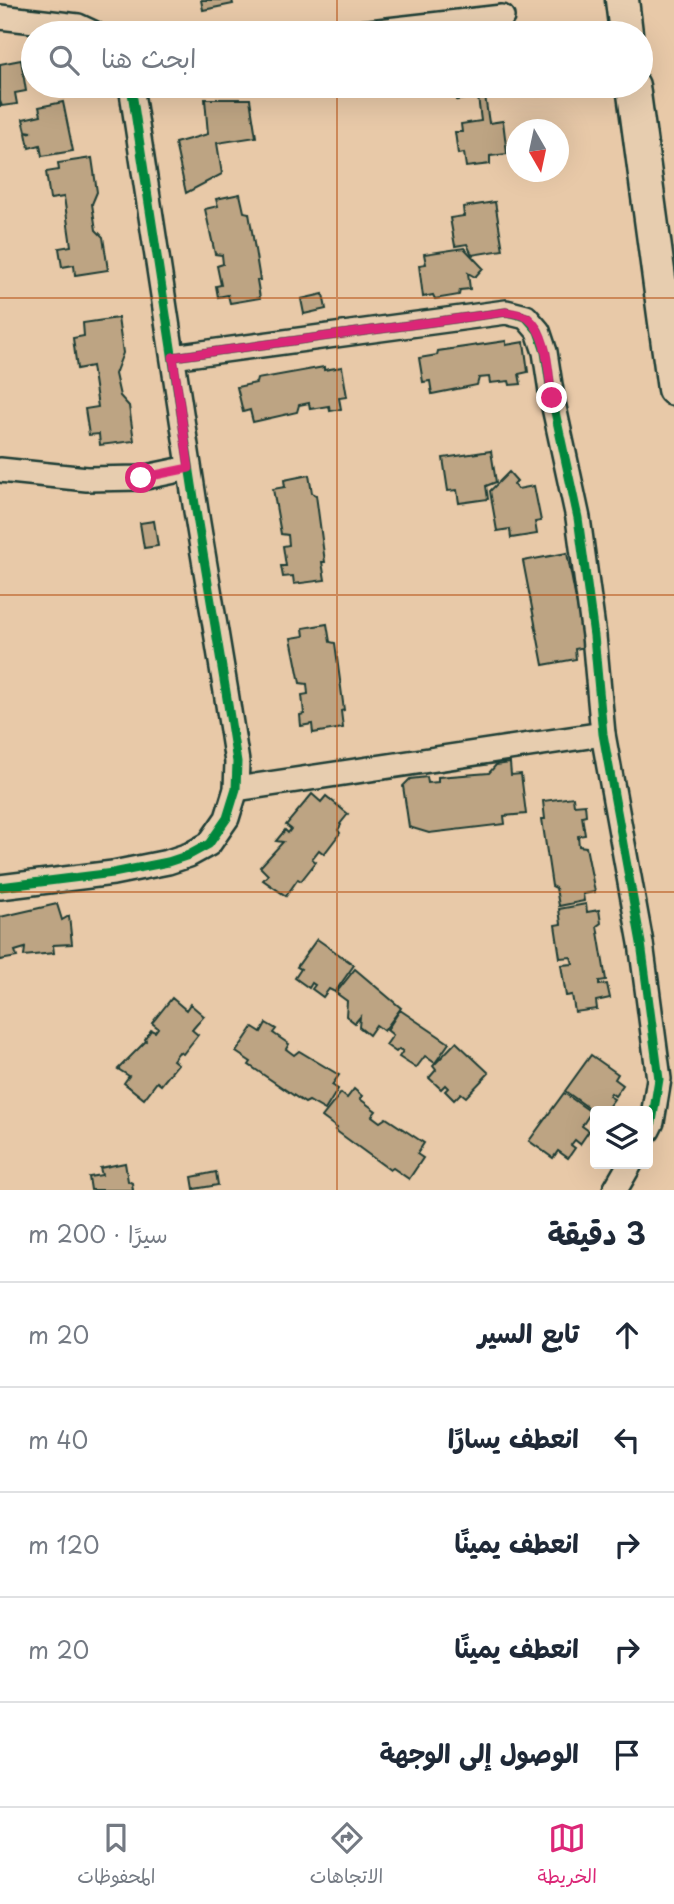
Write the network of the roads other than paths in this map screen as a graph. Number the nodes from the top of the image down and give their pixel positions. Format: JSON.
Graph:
{"nodes":[{"id":1,"x":622,"y":0,"type":"edge"},
{"id":2,"x":0,"y":17,"type":"edge"},
{"id":3,"x":502,"y":17,"type":"dead end"},
{"id":4,"x":35,"y":21,"type":"edge"},
{"id":5,"x":467,"y":21,"type":"edge"},
{"id":6,"x":625,"y":21,"type":"edge"},
{"id":7,"x":133,"y":98,"type":"edge"},
{"id":8,"x":635,"y":98,"type":"edge"},
{"id":9,"x":173,"y":357,"type":"junction"},
{"id":10,"x":674,"y":389,"type":"edge"},
{"id":11,"x":189,"y":468,"type":"junction"},
{"id":12,"x":0,"y":470,"type":"edge"},
{"id":13,"x":603,"y":734,"type":"junction"},
{"id":14,"x":236,"y":789,"type":"junction"},
{"id":15,"x":0,"y":887,"type":"edge"},
{"id":16,"x":653,"y":1116,"type":"edge"},
{"id":17,"x":628,"y":1169,"type":"edge"},
{"id":18,"x":615,"y":1190,"type":"edge"}],
"edges":[{"from":1,"to":6,"type":"street"},
{"from":2,"to":4,"type":"street"},
{"from":3,"to":5,"type":"street"},
{"from":7,"to":9,"type":"street"},
{"from":8,"to":10,"type":"street"},
{"from":9,"to":11,"type":"street"},
{"from":9,"to":13,"type":"street"},
{"from":11,"to":12,"type":"street"},
{"from":11,"to":14,"type":"street"},
{"from":13,"to":14,"type":"street"},
{"from":13,"to":16,"type":"street"},
{"from":14,"to":15,"type":"street"},
{"from":17,"to":18,"type":"street"}]}
